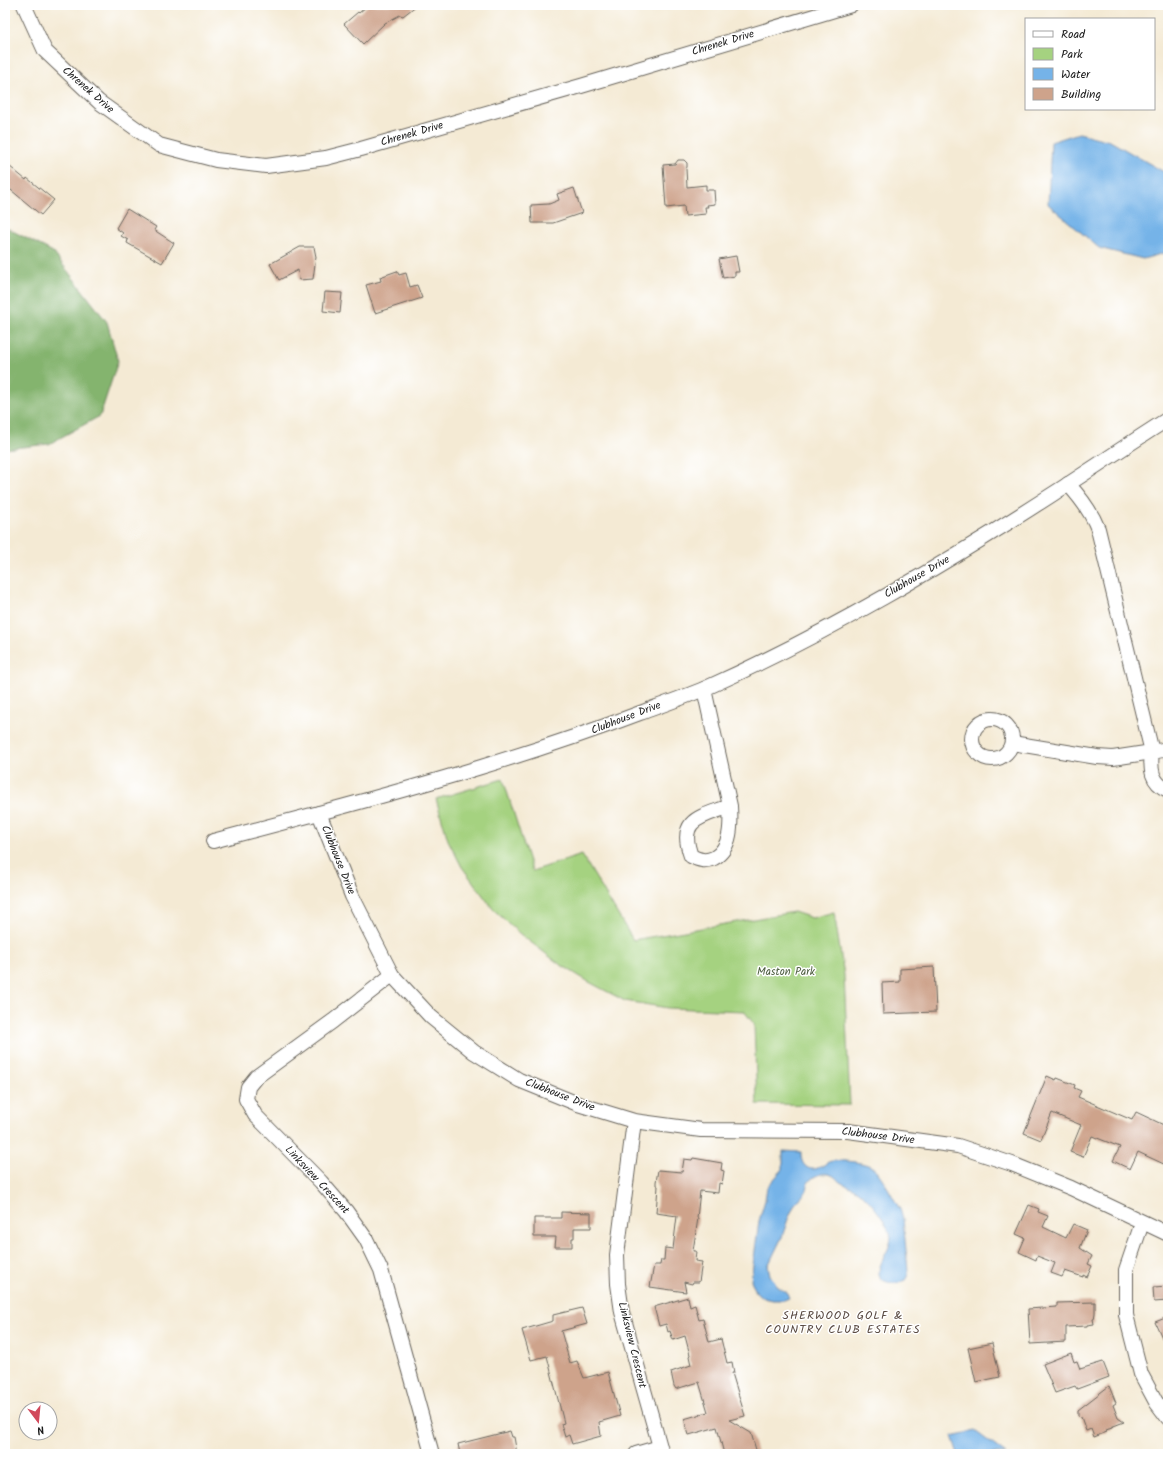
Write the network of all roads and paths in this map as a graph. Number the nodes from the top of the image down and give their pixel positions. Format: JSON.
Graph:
{"nodes":[{"id":1,"x":24,"y":5,"type":"edge"},
{"id":2,"x":851,"y":5,"type":"edge"},
{"id":3,"x":1168,"y":419,"type":"edge"},
{"id":4,"x":1068,"y":484,"type":"junction"},
{"id":5,"x":704,"y":689,"type":"junction"},
{"id":6,"x":1012,"y":743,"type":"dead end"},
{"id":7,"x":1168,"y":749,"type":"edge"},
{"id":8,"x":1152,"y":752,"type":"junction"},
{"id":9,"x":1168,"y":790,"type":"edge"},
{"id":10,"x":730,"y":806,"type":"dead end"},
{"id":11,"x":319,"y":814,"type":"junction"},
{"id":12,"x":213,"y":841,"type":"dead end"},
{"id":13,"x":392,"y":975,"type":"junction"},
{"id":14,"x":634,"y":1122,"type":"junction"},
{"id":15,"x":1142,"y":1223,"type":"junction"},
{"id":16,"x":1168,"y":1234,"type":"edge"},
{"id":17,"x":1168,"y":1418,"type":"edge"},
{"id":18,"x":661,"y":1451,"type":"edge"},
{"id":19,"x":432,"y":1454,"type":"edge"},
{"id":20,"x":636,"y":1454,"type":"edge"}],
"edges":[{"from":1,"to":2,"type":"street","name":"Chrenek Drive"},
{"from":3,"to":4,"type":"street","name":"Clubhouse Drive"},
{"from":4,"to":5,"type":"street","name":"Clubhouse Drive"},
{"from":4,"to":8,"type":"street"},
{"from":5,"to":10,"type":"street"},
{"from":5,"to":11,"type":"street","name":"Clubhouse Drive"},
{"from":6,"to":8,"type":"street"},
{"from":7,"to":8,"type":"street"},
{"from":8,"to":9,"type":"street"},
{"from":11,"to":12,"type":"street"},
{"from":11,"to":13,"type":"street","name":"Clubhouse Drive"},
{"from":13,"to":14,"type":"street","name":"Clubhouse Drive"},
{"from":13,"to":19,"type":"street","name":"Linksview Crescent"},
{"from":14,"to":15,"type":"street","name":"Clubhouse Drive"},
{"from":14,"to":18,"type":"street","name":"Linksview Crescent"},
{"from":15,"to":16,"type":"street","name":"Clubhouse Drive"},
{"from":15,"to":17,"type":"street"},
{"from":18,"to":20,"type":"street","name":"Linksview Crescent"}]}
